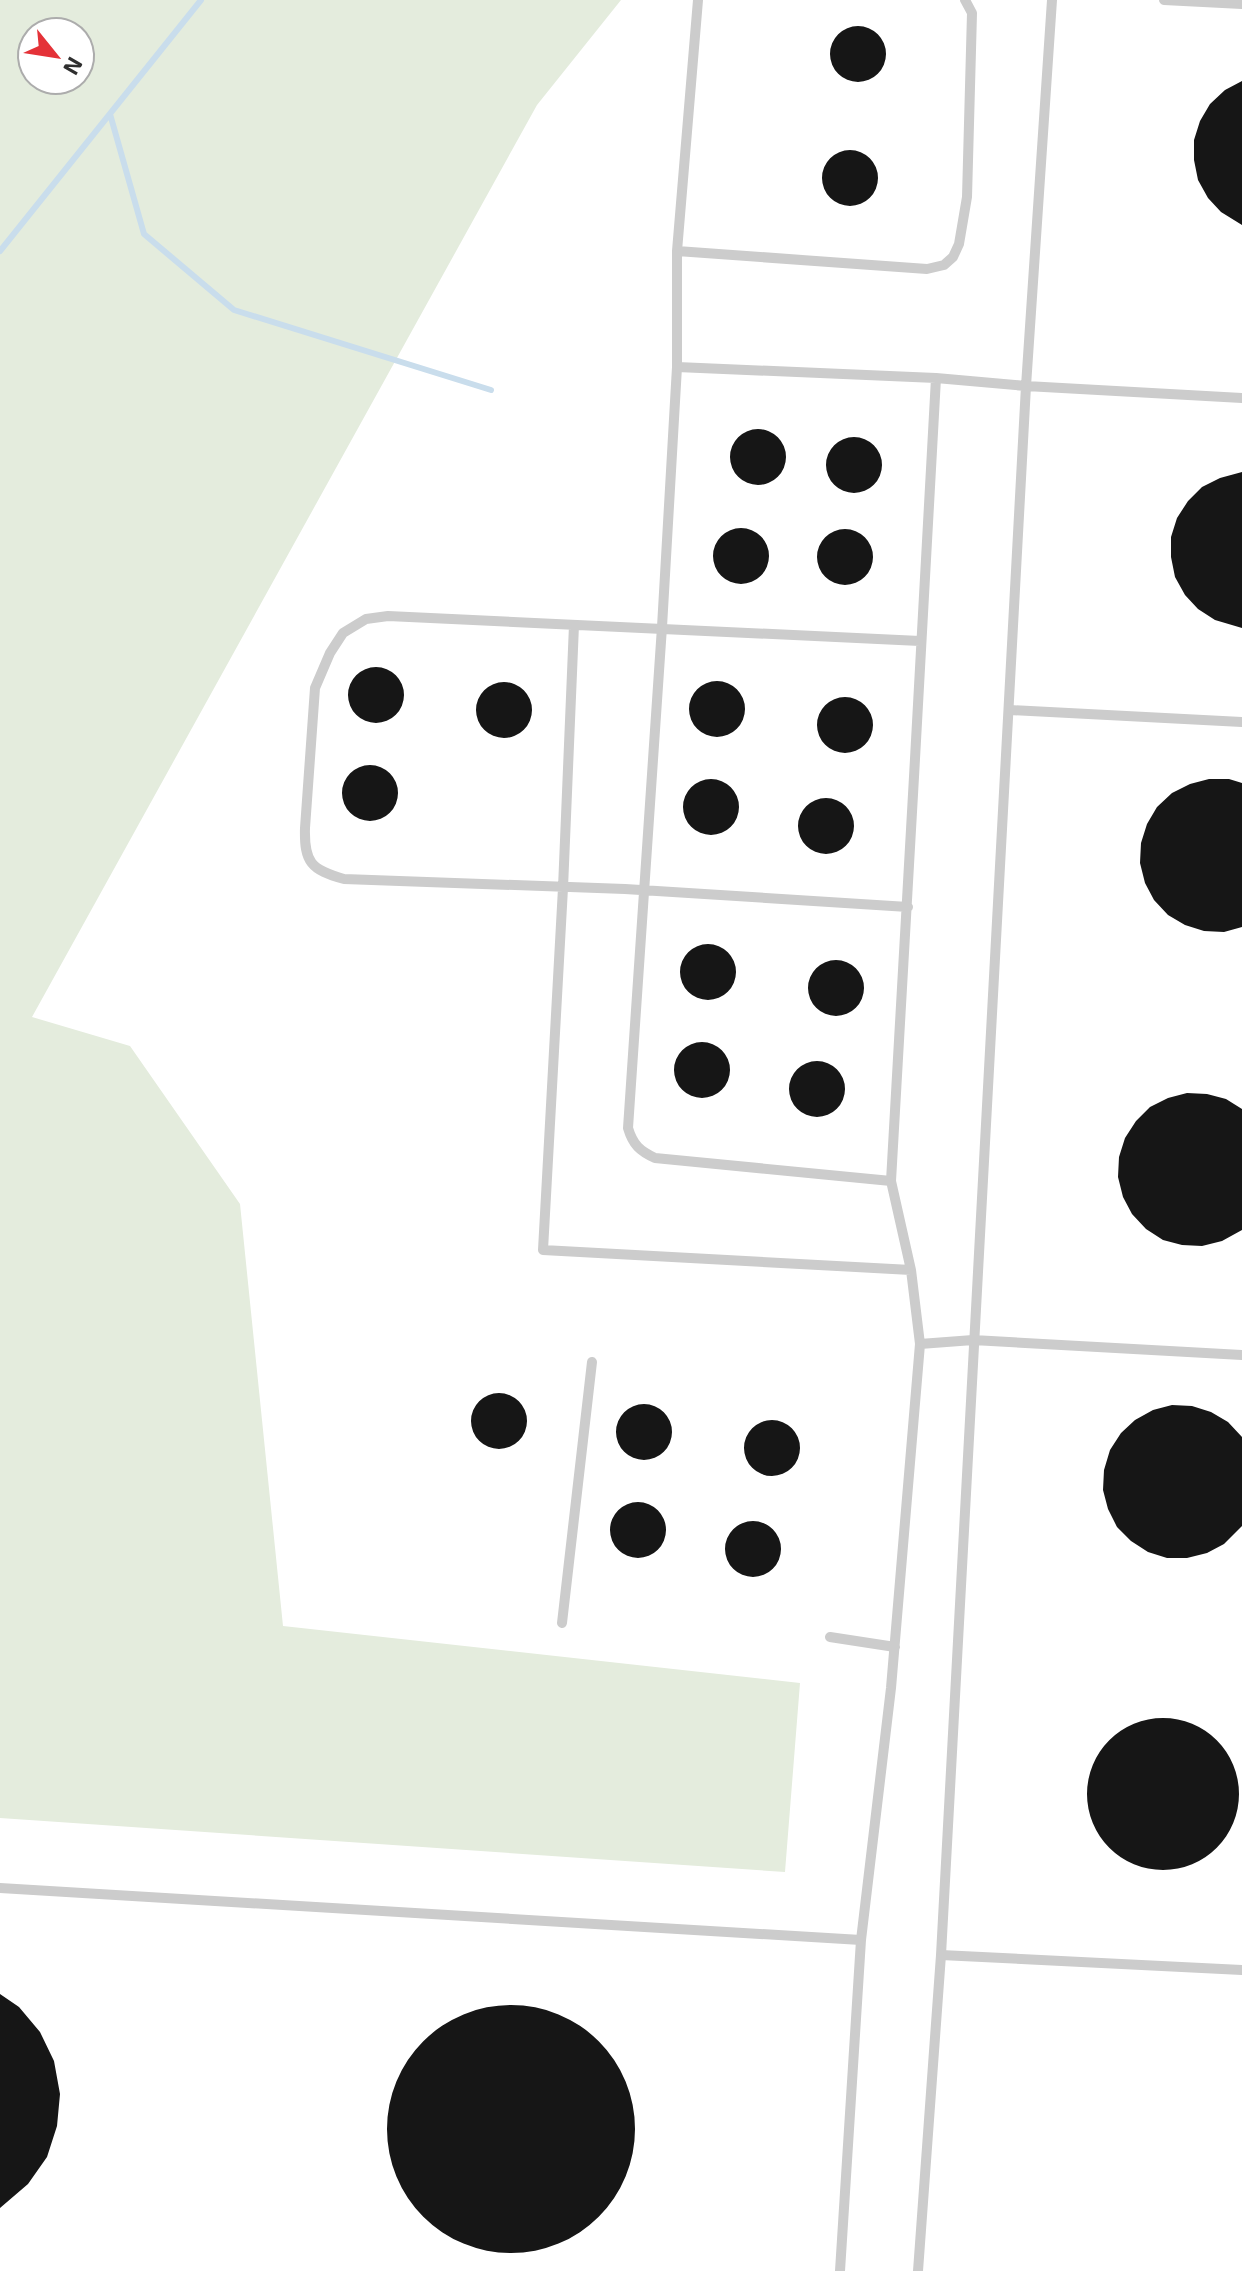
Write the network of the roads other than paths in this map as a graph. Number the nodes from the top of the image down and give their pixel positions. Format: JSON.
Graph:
{"nodes":[{"id":1,"x":698,"y":0,"type":"edge"},
{"id":2,"x":965,"y":0,"type":"edge"},
{"id":3,"x":1052,"y":0,"type":"edge"},
{"id":4,"x":1164,"y":0,"type":"edge"},
{"id":5,"x":1242,"y":4,"type":"edge"},
{"id":6,"x":677,"y":251,"type":"junction"},
{"id":7,"x":677,"y":367,"type":"junction"},
{"id":8,"x":936,"y":378,"type":"junction"},
{"id":9,"x":1026,"y":386,"type":"junction"},
{"id":10,"x":1242,"y":398,"type":"edge"},
{"id":11,"x":574,"y":625,"type":"junction"},
{"id":12,"x":662,"y":627,"type":"junction"},
{"id":13,"x":920,"y":641,"type":"junction"},
{"id":14,"x":1010,"y":710,"type":"junction"},
{"id":15,"x":1242,"y":722,"type":"edge"},
{"id":16,"x":563,"y":888,"type":"junction"},
{"id":17,"x":644,"y":891,"type":"junction"},
{"id":18,"x":908,"y":907,"type":"junction"},
{"id":19,"x":891,"y":1181,"type":"junction"},
{"id":20,"x":911,"y":1270,"type":"junction"},
{"id":21,"x":973,"y":1340,"type":"junction"},
{"id":22,"x":920,"y":1344,"type":"junction"},
{"id":23,"x":1242,"y":1355,"type":"edge"},
{"id":24,"x":592,"y":1362,"type":"dead end"},
{"id":25,"x":562,"y":1623,"type":"dead end"},
{"id":26,"x":830,"y":1637,"type":"dead end"},
{"id":27,"x":895,"y":1647,"type":"junction"},
{"id":28,"x":0,"y":1888,"type":"edge"},
{"id":29,"x":861,"y":1940,"type":"junction"},
{"id":30,"x":941,"y":1955,"type":"junction"},
{"id":31,"x":1242,"y":1970,"type":"edge"},
{"id":32,"x":840,"y":2271,"type":"edge"},
{"id":33,"x":918,"y":2271,"type":"edge"}],
"edges":[{"from":1,"to":6,"type":"lane"},
{"from":2,"to":6,"type":"lane"},
{"from":3,"to":9,"type":"lane"},
{"from":4,"to":5,"type":"lane"},
{"from":6,"to":7,"type":"lane"},
{"from":7,"to":8,"type":"lane"},
{"from":7,"to":12,"type":"lane"},
{"from":8,"to":9,"type":"lane"},
{"from":8,"to":13,"type":"lane"},
{"from":9,"to":10,"type":"lane"},
{"from":9,"to":14,"type":"lane"},
{"from":11,"to":12,"type":"lane"},
{"from":11,"to":16,"type":"lane"},
{"from":11,"to":16,"type":"lane"},
{"from":12,"to":13,"type":"lane"},
{"from":12,"to":17,"type":"lane"},
{"from":13,"to":18,"type":"lane"},
{"from":14,"to":15,"type":"lane"},
{"from":14,"to":21,"type":"lane"},
{"from":16,"to":17,"type":"lane"},
{"from":16,"to":20,"type":"lane"},
{"from":17,"to":18,"type":"lane"},
{"from":17,"to":19,"type":"lane"},
{"from":18,"to":19,"type":"lane"},
{"from":19,"to":20,"type":"lane"},
{"from":20,"to":22,"type":"lane"},
{"from":21,"to":22,"type":"lane"},
{"from":21,"to":23,"type":"lane"},
{"from":21,"to":30,"type":"lane"},
{"from":22,"to":27,"type":"lane"},
{"from":24,"to":25,"type":"lane"},
{"from":26,"to":27,"type":"lane"},
{"from":27,"to":29,"type":"lane"},
{"from":28,"to":29,"type":"lane"},
{"from":29,"to":32,"type":"lane"},
{"from":30,"to":31,"type":"lane"},
{"from":30,"to":33,"type":"lane"}]}
